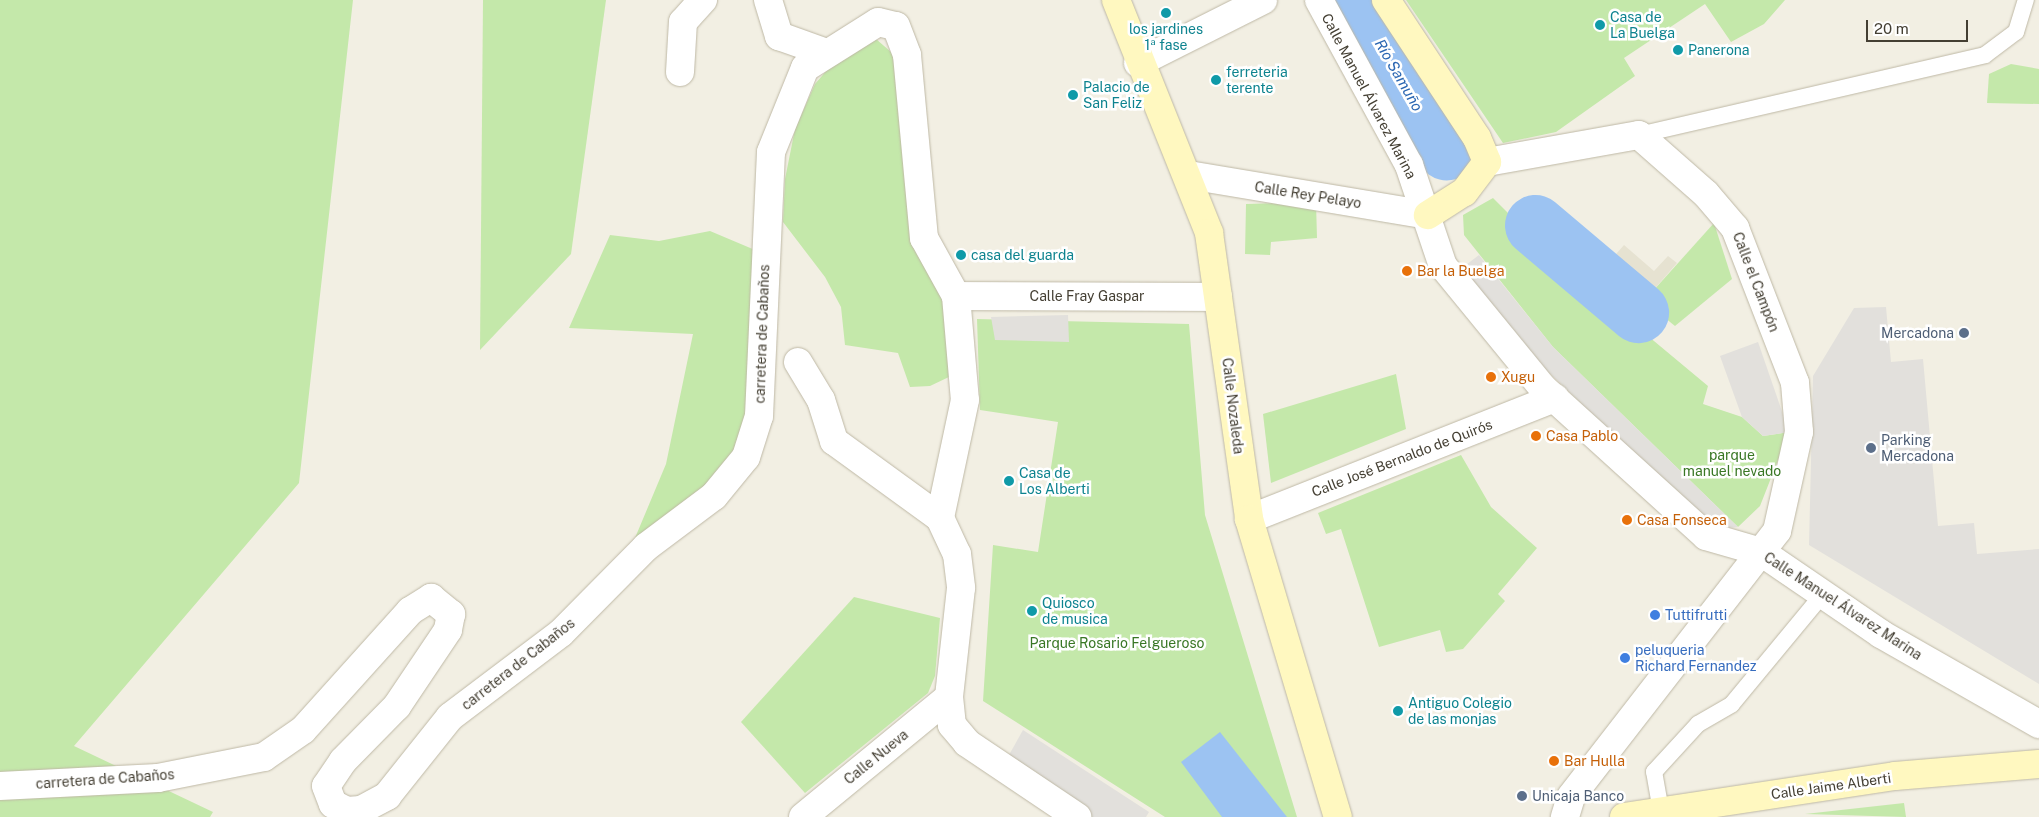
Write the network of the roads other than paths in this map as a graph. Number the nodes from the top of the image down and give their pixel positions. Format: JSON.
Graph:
{"nodes":[{"id":1,"x":703,"y":0,"type":"edge"},
{"id":2,"x":768,"y":0,"type":"edge"},
{"id":3,"x":1116,"y":0,"type":"edge"},
{"id":4,"x":1263,"y":0,"type":"edge"},
{"id":5,"x":1319,"y":0,"type":"edge"},
{"id":6,"x":1386,"y":0,"type":"edge"},
{"id":7,"x":2026,"y":0,"type":"edge"},
{"id":8,"x":824,"y":52,"type":"junction"},
{"id":9,"x":1138,"y":63,"type":"junction"},
{"id":10,"x":680,"y":72,"type":"dead end"},
{"id":11,"x":1639,"y":134,"type":"junction"},
{"id":12,"x":1486,"y":162,"type":"junction"},
{"id":13,"x":1189,"y":175,"type":"junction"},
{"id":14,"x":1428,"y":215,"type":"junction"},
{"id":15,"x":956,"y":296,"type":"junction"},
{"id":16,"x":1218,"y":297,"type":"junction"},
{"id":17,"x":798,"y":362,"type":"dead end"},
{"id":18,"x":1555,"y":398,"type":"junction"},
{"id":19,"x":940,"y":518,"type":"junction"},
{"id":20,"x":1249,"y":519,"type":"junction"},
{"id":21,"x":1760,"y":552,"type":"junction"},
{"id":22,"x":1823,"y":594,"type":"junction"},
{"id":23,"x":949,"y":697,"type":"junction"},
{"id":24,"x":2039,"y":724,"type":"edge"},
{"id":25,"x":2039,"y":764,"type":"edge"},
{"id":26,"x":0,"y":786,"type":"edge"},
{"id":27,"x":1661,"y":811,"type":"junction"},
{"id":28,"x":803,"y":817,"type":"edge"},
{"id":29,"x":1077,"y":817,"type":"edge"},
{"id":30,"x":1338,"y":817,"type":"edge"},
{"id":31,"x":1565,"y":817,"type":"edge"},
{"id":32,"x":1624,"y":817,"type":"edge"}],
"edges":[{"from":1,"to":10,"type":"street"},
{"from":2,"to":8,"type":"street"},
{"from":3,"to":9,"type":"street","name":"Calle Nozaleda"},
{"from":4,"to":9,"type":"street"},
{"from":5,"to":14,"type":"street","name":"Calle Manuel Álvarez Marina"},
{"from":6,"to":12,"type":"street"},
{"from":7,"to":11,"type":"lane"},
{"from":8,"to":15,"type":"street","name":"carretera de Cabaños"},
{"from":8,"to":26,"type":"street","name":"carretera de Cabaños"},
{"from":9,"to":13,"type":"street","name":"Calle Nozaleda"},
{"from":11,"to":12,"type":"street"},
{"from":11,"to":21,"type":"street","name":"Calle el Campón"},
{"from":12,"to":14,"type":"street"},
{"from":13,"to":14,"type":"street","name":"Calle Rey Pelayo"},
{"from":13,"to":16,"type":"street","name":"Calle Nozaleda"},
{"from":14,"to":18,"type":"street","name":"Calle Manuel Álvarez Marina"},
{"from":15,"to":16,"type":"street","name":"Calle Fray Gaspar"},
{"from":15,"to":19,"type":"street"},
{"from":16,"to":20,"type":"street","name":"Calle Nozaleda"},
{"from":17,"to":19,"type":"street"},
{"from":18,"to":20,"type":"street","name":"Calle José Bernaldo de Quirós"},
{"from":18,"to":21,"type":"street","name":"Calle Manuel Álvarez Marina"},
{"from":19,"to":23,"type":"street"},
{"from":20,"to":30,"type":"street","name":"Calle Nozaleda"},
{"from":21,"to":22,"type":"street","name":"Calle Manuel Álvarez Marina"},
{"from":21,"to":31,"type":"street","name":"Calle el Campón"},
{"from":22,"to":24,"type":"street","name":"Calle Manuel Álvarez Marina"},
{"from":22,"to":27,"type":"lane"},
{"from":23,"to":28,"type":"street","name":"Calle Nueva"},
{"from":23,"to":29,"type":"street"},
{"from":25,"to":27,"type":"street","name":"Calle Jaime Alberti"},
{"from":27,"to":32,"type":"street","name":"Calle Jaime Alberti"}]}
